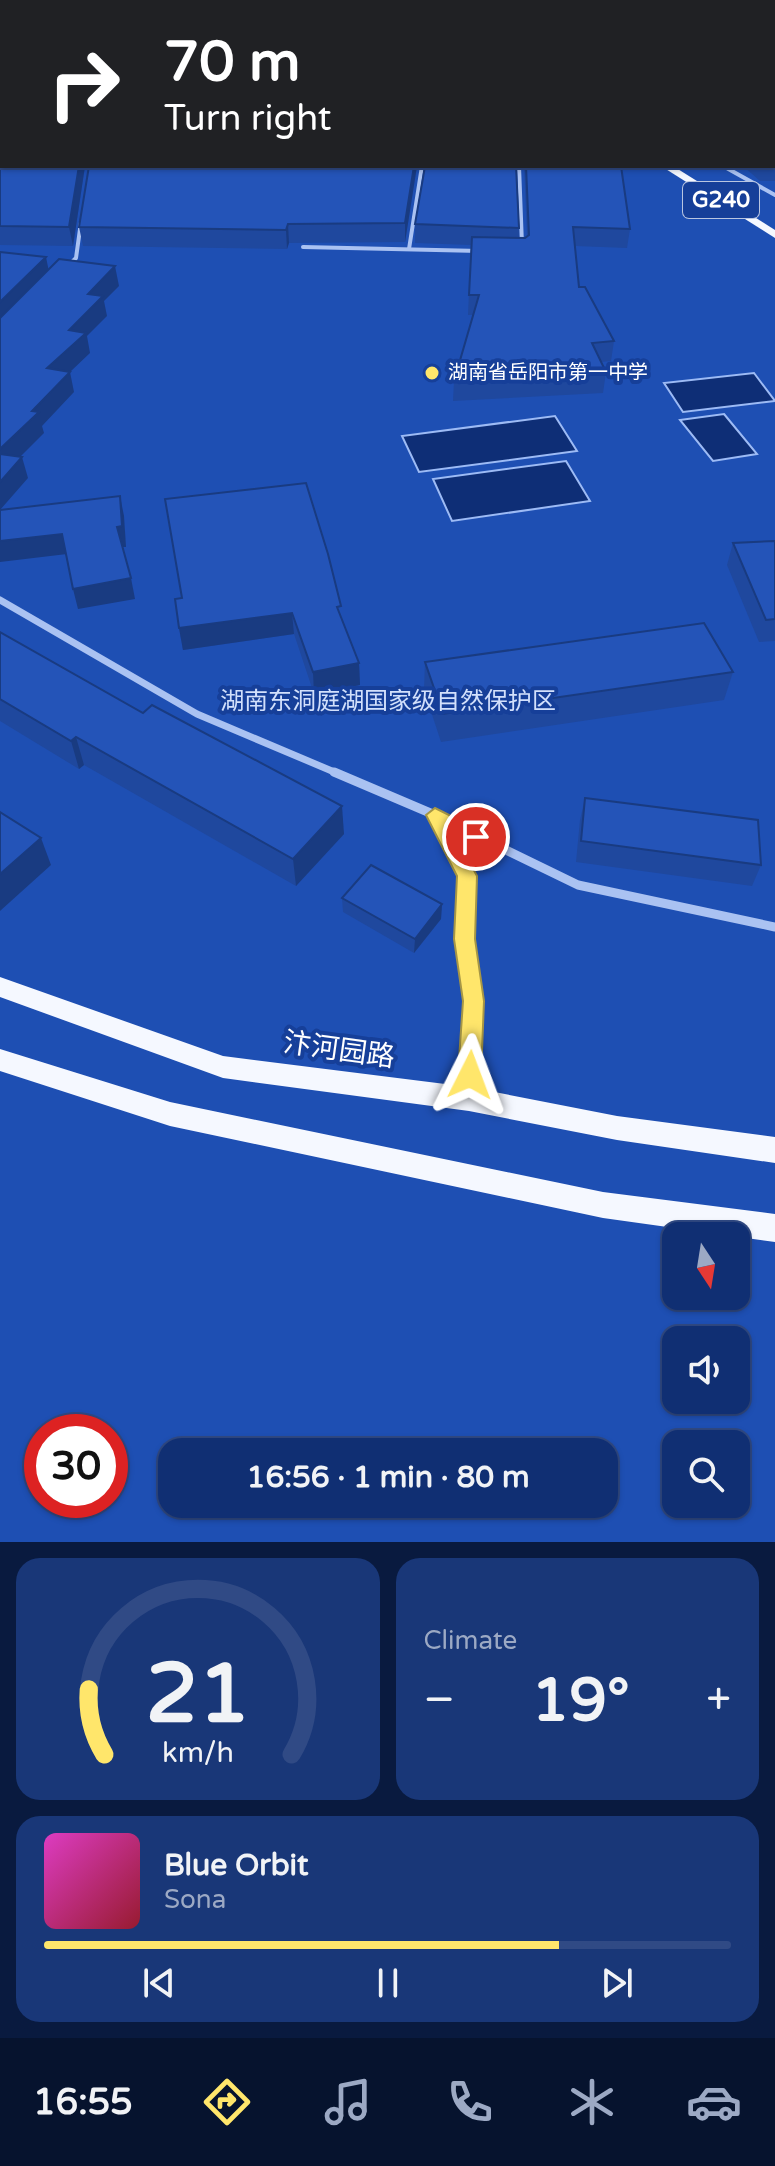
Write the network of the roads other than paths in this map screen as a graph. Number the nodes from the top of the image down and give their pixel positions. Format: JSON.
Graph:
{"nodes":[{"id":1,"x":422,"y":168,"type":"edge"},
{"id":2,"x":519,"y":168,"type":"edge"},
{"id":3,"x":669,"y":168,"type":"edge"},
{"id":4,"x":678,"y":168,"type":"edge"},
{"id":5,"x":727,"y":168,"type":"edge"},
{"id":6,"x":775,"y":195,"type":"edge"},
{"id":7,"x":83,"y":212,"type":"edge"},
{"id":8,"x":775,"y":232,"type":"edge"},
{"id":9,"x":303,"y":247,"type":"dead end"},
{"id":10,"x":409,"y":249,"type":"junction"},
{"id":11,"x":493,"y":251,"type":"edge"},
{"id":12,"x":523,"y":252,"type":"edge"},
{"id":13,"x":65,"y":269,"type":"edge"},
{"id":14,"x":0,"y":600,"type":"edge"},
{"id":15,"x":435,"y":815,"type":"junction"},
{"id":16,"x":775,"y":927,"type":"edge"},
{"id":17,"x":0,"y":987,"type":"edge"},
{"id":18,"x":0,"y":1060,"type":"edge"},
{"id":19,"x":469,"y":1099,"type":"junction"},
{"id":20,"x":775,"y":1150,"type":"edge"},
{"id":21,"x":775,"y":1228,"type":"edge"}],
"edges":[{"from":1,"to":10,"type":"street"},
{"from":2,"to":12,"type":"street"},
{"from":3,"to":8,"type":"main road","number":"G240"},
{"from":4,"to":8,"type":"main road","number":"G240"},
{"from":5,"to":6,"type":"street"},
{"from":7,"to":13,"type":"street"},
{"from":9,"to":10,"type":"street"},
{"from":10,"to":11,"type":"street"},
{"from":14,"to":15,"type":"street"},
{"from":15,"to":16,"type":"street"},
{"from":15,"to":19,"type":"street"},
{"from":17,"to":19,"type":"main road","name":"汴河园路"},
{"from":18,"to":21,"type":"main road"},
{"from":19,"to":20,"type":"main road","name":"汴河园路"}]}
